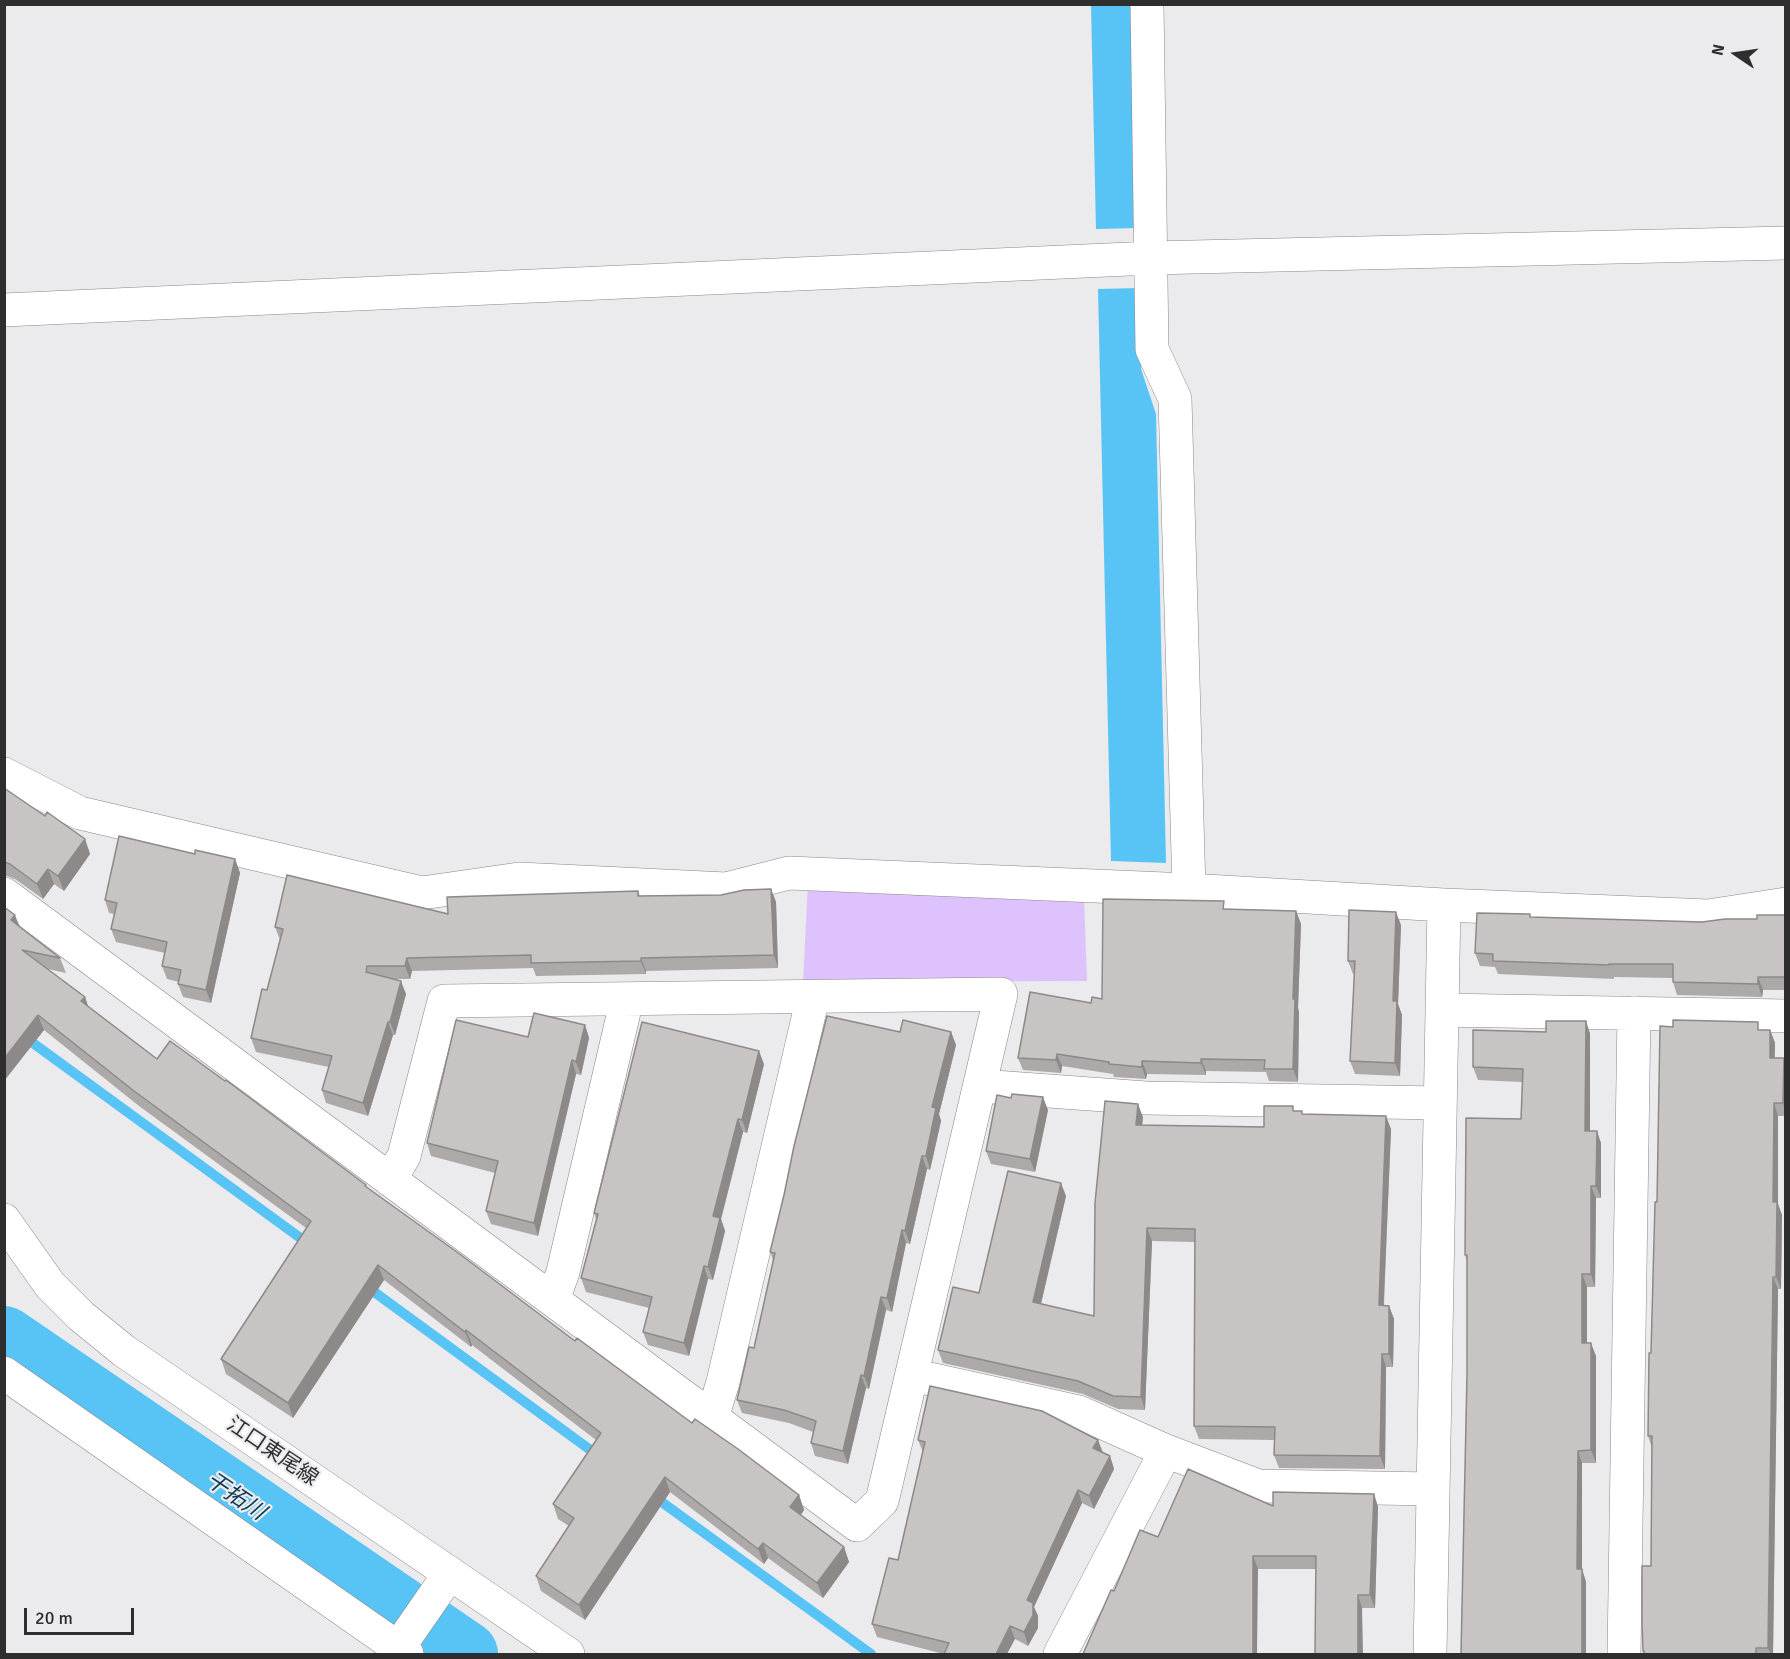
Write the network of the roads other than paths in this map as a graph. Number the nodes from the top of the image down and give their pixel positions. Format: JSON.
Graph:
{"nodes":[{"id":1,"x":1147,"y":4,"type":"edge"},
{"id":2,"x":1785,"y":243,"type":"edge"},
{"id":3,"x":1151,"y":258,"type":"junction"},
{"id":4,"x":4,"y":310,"type":"edge"},
{"id":5,"x":4,"y":774,"type":"edge"},
{"id":6,"x":1189,"y":890,"type":"junction"},
{"id":7,"x":4,"y":894,"type":"edge"},
{"id":8,"x":1785,"y":903,"type":"edge"},
{"id":9,"x":1444,"y":905,"type":"junction"},
{"id":10,"x":813,"y":997,"type":"junction"},
{"id":11,"x":627,"y":999,"type":"junction"},
{"id":12,"x":1442,"y":1010,"type":"junction"},
{"id":13,"x":1634,"y":1013,"type":"junction"},
{"id":14,"x":1785,"y":1016,"type":"edge"},
{"id":15,"x":980,"y":1086,"type":"junction"},
{"id":16,"x":1440,"y":1103,"type":"junction"},
{"id":17,"x":390,"y":1180,"type":"junction"},
{"id":18,"x":4,"y":1220,"type":"edge"},
{"id":19,"x":553,"y":1300,"type":"junction"},
{"id":20,"x":4,"y":1373,"type":"edge"},
{"id":21,"x":912,"y":1375,"type":"junction"},
{"id":22,"x":712,"y":1418,"type":"junction"},
{"id":23,"x":1166,"y":1451,"type":"junction"},
{"id":24,"x":1433,"y":1489,"type":"junction"},
{"id":25,"x":450,"y":1573,"type":"junction"},
{"id":26,"x":400,"y":1649,"type":"edge"},
{"id":27,"x":568,"y":1654,"type":"edge"},
{"id":28,"x":1060,"y":1654,"type":"edge"},
{"id":29,"x":1430,"y":1654,"type":"edge"},
{"id":30,"x":1624,"y":1654,"type":"edge"}],
"edges":[{"from":1,"to":3,"type":"street"},
{"from":2,"to":3,"type":"street"},
{"from":3,"to":4,"type":"street"},
{"from":3,"to":6,"type":"street"},
{"from":5,"to":6,"type":"street"},
{"from":6,"to":9,"type":"street"},
{"from":7,"to":17,"type":"street"},
{"from":8,"to":9,"type":"street"},
{"from":9,"to":12,"type":"street"},
{"from":10,"to":11,"type":"street"},
{"from":10,"to":15,"type":"street"},
{"from":10,"to":22,"type":"street"},
{"from":11,"to":17,"type":"street"},
{"from":11,"to":19,"type":"street"},
{"from":12,"to":13,"type":"street"},
{"from":12,"to":16,"type":"street"},
{"from":13,"to":14,"type":"street"},
{"from":13,"to":30,"type":"street"},
{"from":15,"to":16,"type":"street"},
{"from":15,"to":21,"type":"street"},
{"from":16,"to":24,"type":"street"},
{"from":17,"to":19,"type":"street"},
{"from":18,"to":25,"type":"street","name":"江口東尾線"},
{"from":19,"to":22,"type":"street"},
{"from":20,"to":26,"type":"street"},
{"from":21,"to":22,"type":"street"},
{"from":21,"to":23,"type":"street"},
{"from":23,"to":24,"type":"street"},
{"from":23,"to":28,"type":"street"},
{"from":24,"to":29,"type":"street"},
{"from":25,"to":26,"type":"street"},
{"from":25,"to":27,"type":"street","name":"江口東尾線"}]}
